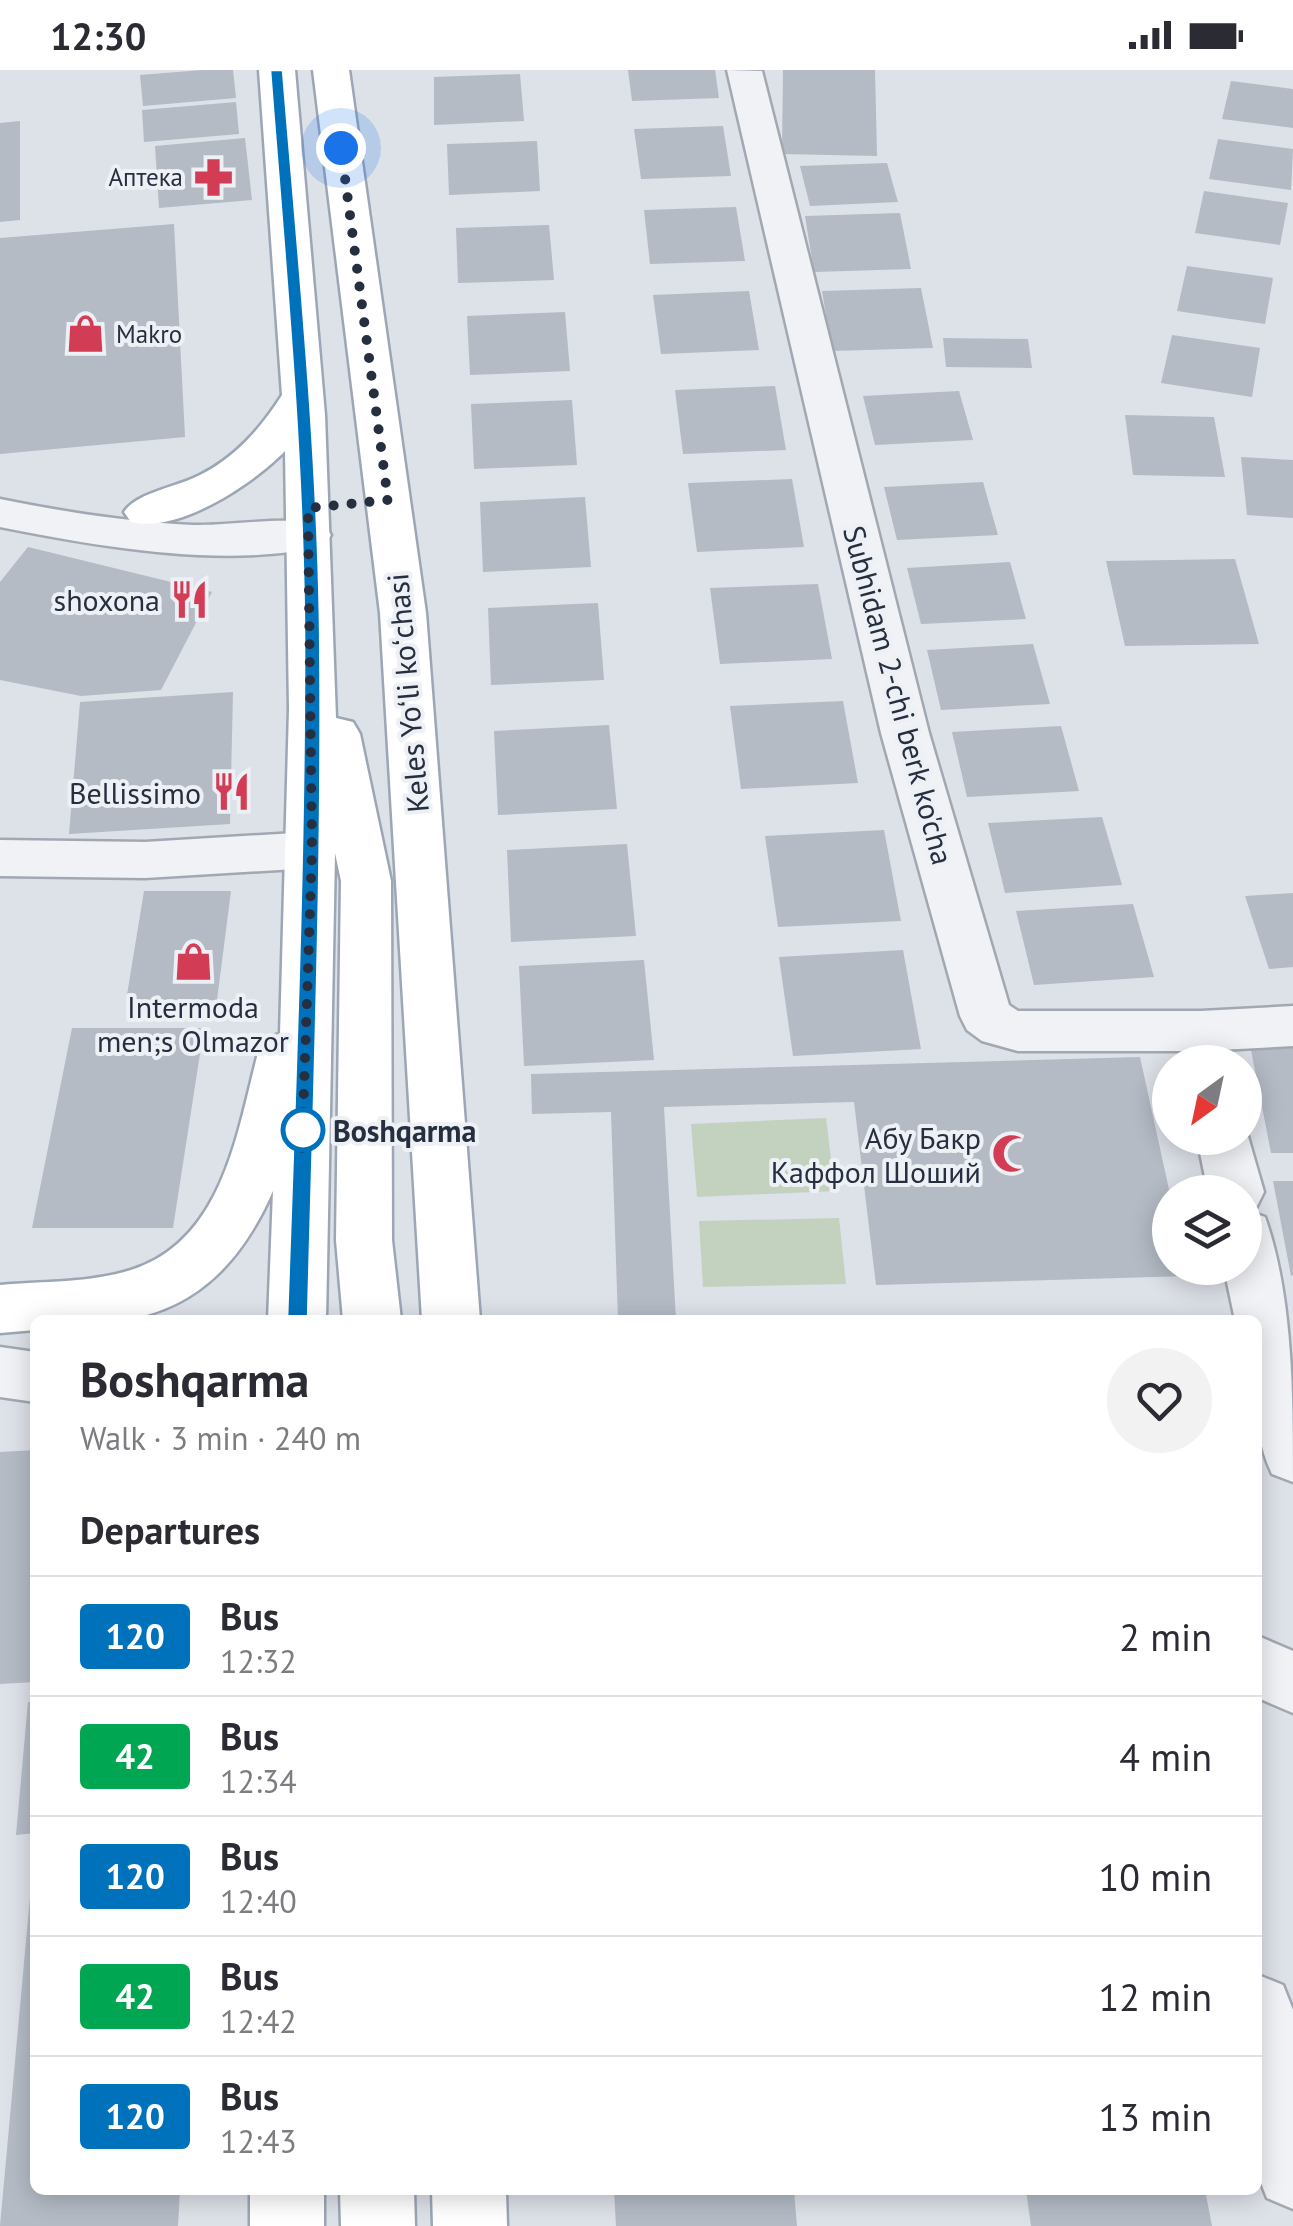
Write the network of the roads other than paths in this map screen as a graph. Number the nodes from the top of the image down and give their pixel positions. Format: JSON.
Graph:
{"nodes":[{"id":1,"x":276,"y":70,"type":"edge"},
{"id":2,"x":331,"y":70,"type":"edge"},
{"id":3,"x":744,"y":71,"type":"edge"},
{"id":4,"x":302,"y":396,"type":"junction"},
{"id":5,"x":0,"y":498,"type":"edge"},
{"id":6,"x":146,"y":512,"type":"junction"},
{"id":7,"x":0,"y":514,"type":"edge"},
{"id":8,"x":390,"y":514,"type":"junction"},
{"id":9,"x":308,"y":522,"type":"junction"},
{"id":10,"x":312,"y":619,"type":"junction"},
{"id":11,"x":312,"y":850,"type":"junction"},
{"id":12,"x":0,"y":858,"type":"edge"},
{"id":13,"x":307,"y":974,"type":"junction"},
{"id":14,"x":1293,"y":1026,"type":"edge"},
{"id":15,"x":1180,"y":1045,"type":"edge"},
{"id":16,"x":1213,"y":1045,"type":"edge"},
{"id":17,"x":1256,"y":1285,"type":"edge"},
{"id":18,"x":0,"y":1309,"type":"edge"},
{"id":19,"x":452,"y":1312,"type":"edge"},
{"id":20,"x":41,"y":1315,"type":"edge"},
{"id":21,"x":298,"y":1315,"type":"edge"},
{"id":22,"x":372,"y":1315,"type":"edge"},
{"id":23,"x":0,"y":1372,"type":"edge"},
{"id":24,"x":30,"y":1375,"type":"edge"},
{"id":25,"x":1293,"y":1455,"type":"edge"},
{"id":26,"x":1262,"y":1668,"type":"edge"},
{"id":27,"x":1293,"y":1682,"type":"edge"},
{"id":28,"x":1262,"y":2029,"type":"edge"},
{"id":29,"x":1293,"y":2172,"type":"edge"},
{"id":30,"x":287,"y":2195,"type":"edge"},
{"id":31,"x":377,"y":2195,"type":"edge"},
{"id":32,"x":470,"y":2195,"type":"edge"},
{"id":33,"x":286,"y":2226,"type":"edge"},
{"id":34,"x":378,"y":2226,"type":"edge"},
{"id":35,"x":470,"y":2226,"type":"edge"}],
"edges":[{"from":1,"to":4,"type":"main road"},
{"from":2,"to":8,"type":"main road","name":"Keles Yoʻli koʻchasi"},
{"from":3,"to":15,"type":"street","name":"Subhidam 2-chi berk ko'cha"},
{"from":4,"to":6,"type":"main road"},
{"from":4,"to":9,"type":"main road"},
{"from":5,"to":6,"type":"street"},
{"from":6,"to":9,"type":"street"},
{"from":7,"to":9,"type":"street"},
{"from":8,"to":9,"type":"main road"},
{"from":8,"to":19,"type":"main road","name":"Keles Yoʻli koʻchasi"},
{"from":9,"to":10,"type":"main road"},
{"from":10,"to":11,"type":"main road"},
{"from":10,"to":22,"type":"main road"},
{"from":11,"to":12,"type":"street"},
{"from":11,"to":13,"type":"main road"},
{"from":13,"to":18,"type":"main road"},
{"from":13,"to":21,"type":"main road"},
{"from":14,"to":16,"type":"street","name":"Subhidam 2-chi berk ko'cha"},
{"from":17,"to":25,"type":"street"},
{"from":18,"to":20,"type":"main road"},
{"from":23,"to":24,"type":"street"},
{"from":26,"to":27,"type":"street"},
{"from":28,"to":29,"type":"street"},
{"from":30,"to":33,"type":"main road"},
{"from":31,"to":34,"type":"main road"},
{"from":32,"to":35,"type":"main road"}]}
